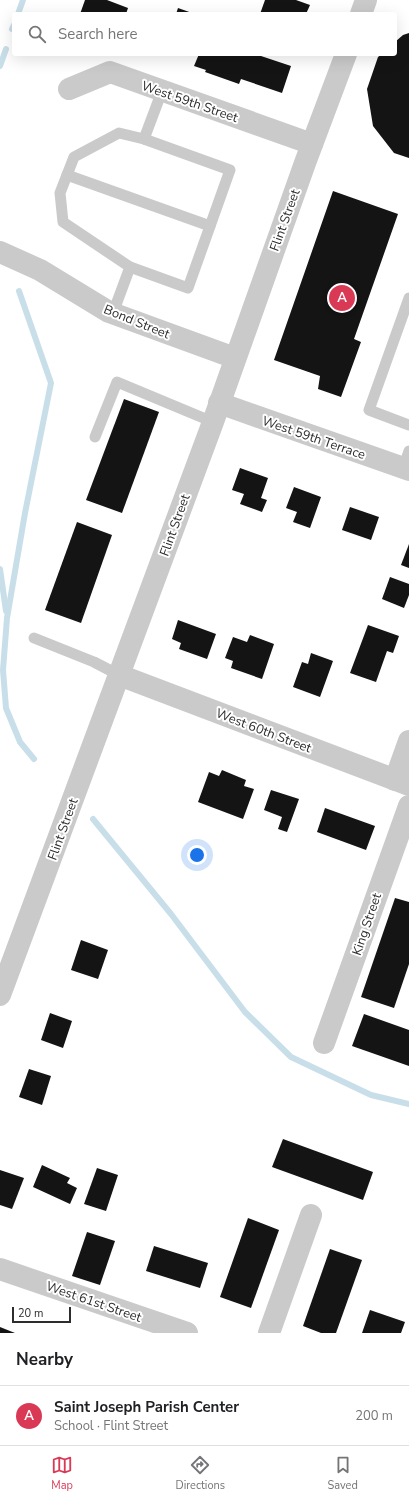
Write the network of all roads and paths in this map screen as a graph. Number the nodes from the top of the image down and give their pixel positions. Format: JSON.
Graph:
{"nodes":[{"id":1,"x":366,"y":0,"type":"edge"},
{"id":2,"x":362,"y":12,"type":"edge"},
{"id":3,"x":345,"y":56,"type":"edge"},
{"id":4,"x":69,"y":89,"type":"dead end"},
{"id":5,"x":162,"y":91,"type":"junction"},
{"id":6,"x":144,"y":139,"type":"junction"},
{"id":7,"x":312,"y":144,"type":"junction"},
{"id":8,"x":67,"y":175,"type":"junction"},
{"id":9,"x":210,"y":226,"type":"junction"},
{"id":10,"x":0,"y":252,"type":"edge"},
{"id":11,"x":130,"y":267,"type":"junction"},
{"id":12,"x":409,"y":298,"type":"edge"},
{"id":13,"x":113,"y":313,"type":"junction"},
{"id":14,"x":235,"y":358,"type":"junction"},
{"id":15,"x":216,"y":412,"type":"junction"},
{"id":16,"x":409,"y":425,"type":"edge"},
{"id":17,"x":95,"y":437,"type":"dead end"},
{"id":18,"x":407,"y":463,"type":"edge"},
{"id":19,"x":34,"y":638,"type":"dead end"},
{"id":20,"x":119,"y":675,"type":"junction"},
{"id":21,"x":409,"y":741,"type":"edge"},
{"id":22,"x":402,"y":782,"type":"edge"},
{"id":23,"x":409,"y":806,"type":"edge"},
{"id":24,"x":404,"y":833,"type":"edge"},
{"id":25,"x":4,"y":974,"type":"edge"},
{"id":26,"x":0,"y":995,"type":"edge"},
{"id":27,"x":324,"y":1044,"type":"dead end"},
{"id":28,"x":311,"y":1215,"type":"dead end"},
{"id":29,"x":0,"y":1269,"type":"edge"},
{"id":30,"x":187,"y":1333,"type":"edge"},
{"id":31,"x":269,"y":1333,"type":"edge"}],
"edges":[{"from":1,"to":2,"type":"street"},
{"from":3,"to":7,"type":"street","name":"Flint Street"},
{"from":4,"to":5,"type":"street","name":"West 59th Street"},
{"from":5,"to":6,"type":"lane"},
{"from":5,"to":7,"type":"street","name":"West 59th Street"},
{"from":6,"to":8,"type":"lane"},
{"from":6,"to":9,"type":"lane"},
{"from":7,"to":14,"type":"street","name":"Flint Street"},
{"from":8,"to":9,"type":"lane"},
{"from":8,"to":11,"type":"lane"},
{"from":9,"to":11,"type":"lane"},
{"from":10,"to":13,"type":"street","name":"Bond Street"},
{"from":11,"to":13,"type":"lane"},
{"from":12,"to":16,"type":"lane"},
{"from":13,"to":14,"type":"street","name":"Bond Street"},
{"from":14,"to":15,"type":"street","name":"Flint Street"},
{"from":15,"to":17,"type":"lane"},
{"from":15,"to":18,"type":"street","name":"West 59th Terrace"},
{"from":15,"to":20,"type":"street","name":"Flint Street"},
{"from":19,"to":20,"type":"lane"},
{"from":20,"to":22,"type":"street","name":"West 60th Street"},
{"from":20,"to":25,"type":"street","name":"Flint Street"},
{"from":21,"to":22,"type":"street"},
{"from":23,"to":24,"type":"street","name":"King Street"},
{"from":24,"to":27,"type":"street","name":"King Street"},
{"from":25,"to":26,"type":"street","name":"Flint Street"},
{"from":28,"to":31,"type":"street"},
{"from":29,"to":30,"type":"street","name":"West 61st Street"}]}
